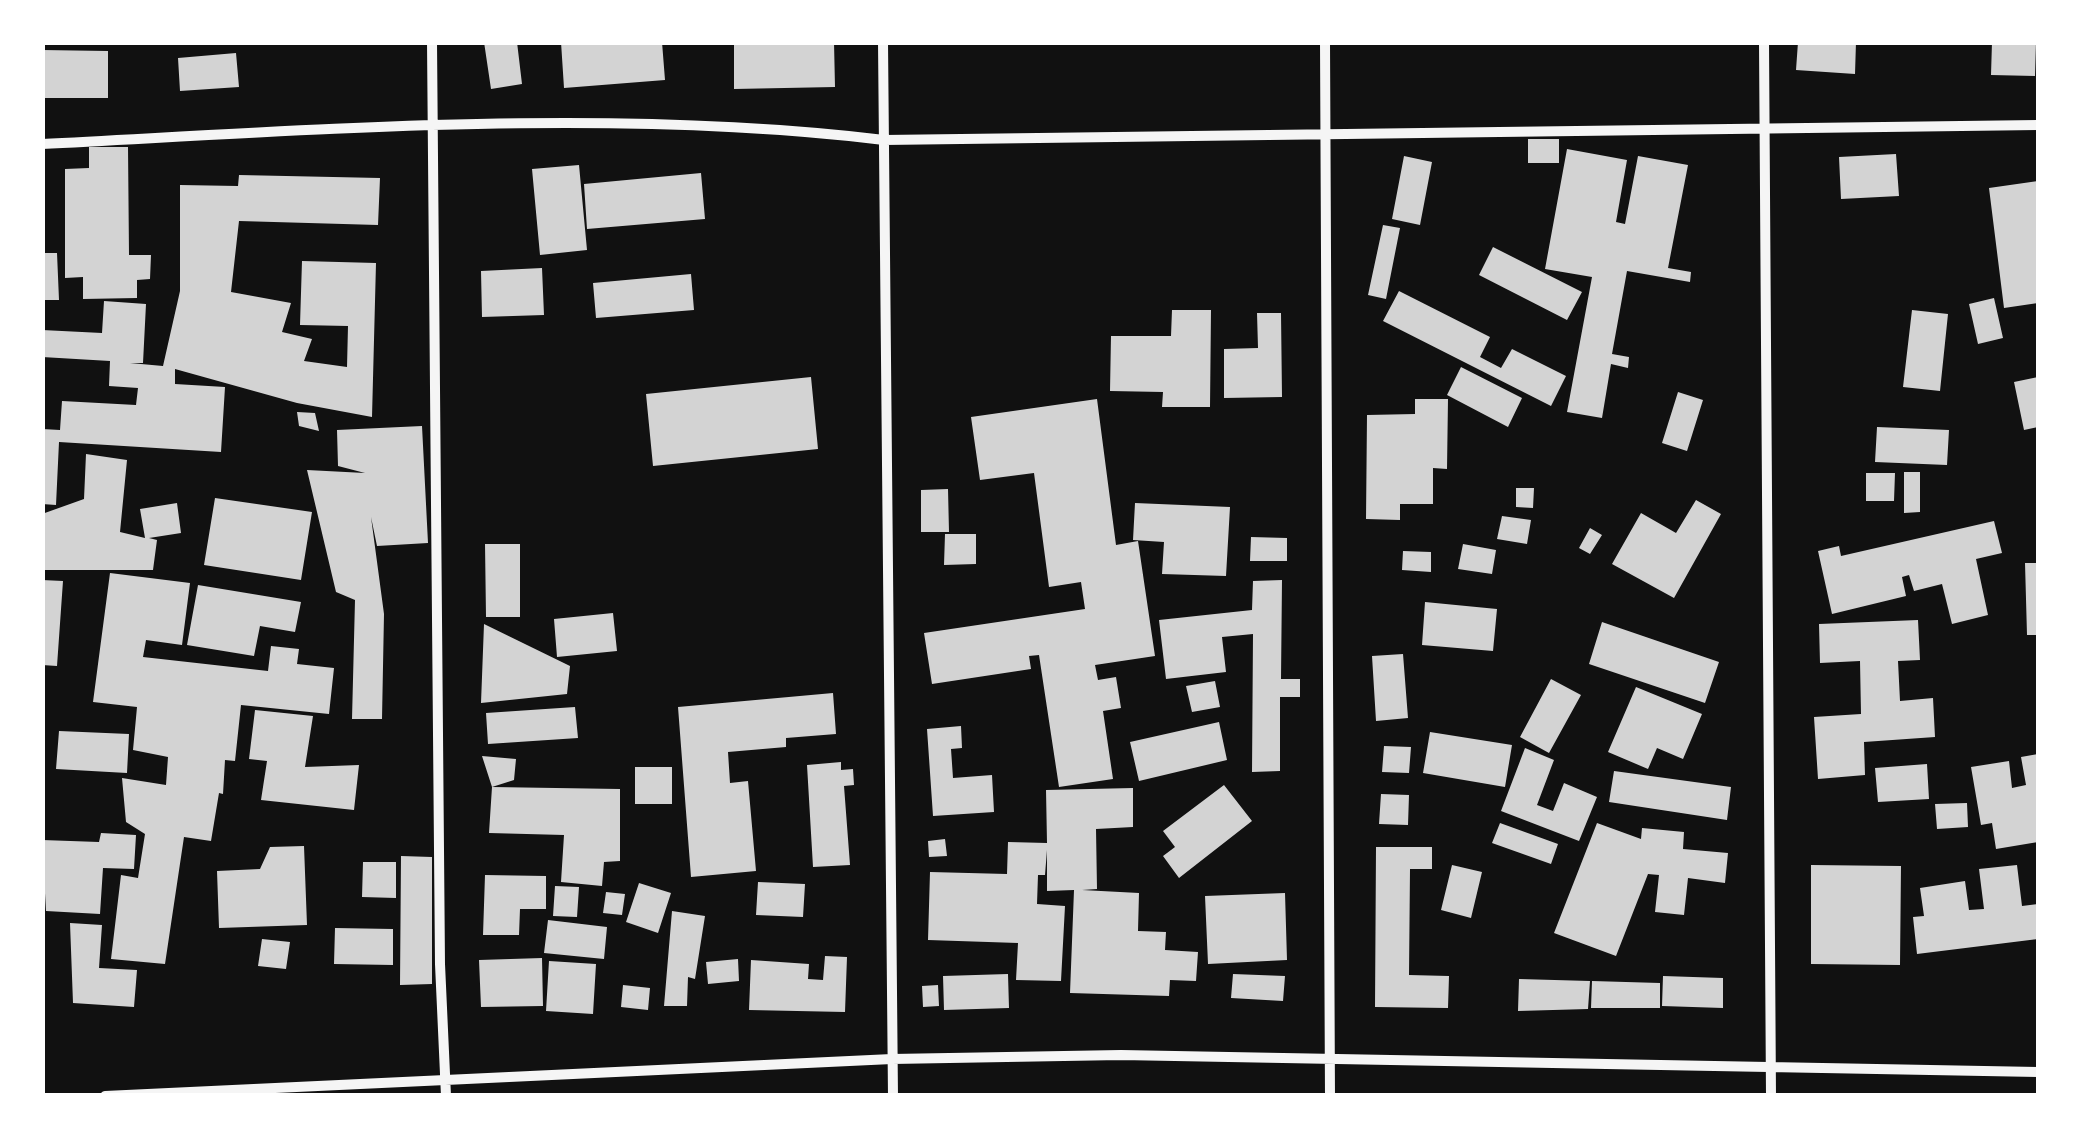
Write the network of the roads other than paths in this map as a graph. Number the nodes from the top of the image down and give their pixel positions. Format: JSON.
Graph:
{"nodes":[{"id":1,"x":432,"y":42,"type":"edge"},
{"id":2,"x":882,"y":42,"type":"edge"},
{"id":3,"x":1325,"y":42,"type":"edge"},
{"id":4,"x":1764,"y":42,"type":"edge"},
{"id":5,"x":2038,"y":125,"type":"edge"},
{"id":6,"x":432,"y":128,"type":"junction"},
{"id":7,"x":1764,"y":128,"type":"junction"},
{"id":8,"x":1325,"y":133,"type":"junction"},
{"id":9,"x":884,"y":140,"type":"junction"},
{"id":10,"x":42,"y":144,"type":"edge"},
{"id":11,"x":892,"y":1059,"type":"junction"},
{"id":12,"x":1329,"y":1060,"type":"junction"},
{"id":13,"x":1771,"y":1069,"type":"junction"},
{"id":14,"x":2038,"y":1072,"type":"edge"},
{"id":15,"x":446,"y":1083,"type":"junction"},
{"id":16,"x":105,"y":1096,"type":"edge"},
{"id":17,"x":446,"y":1096,"type":"edge"},
{"id":18,"x":894,"y":1096,"type":"edge"},
{"id":19,"x":1330,"y":1096,"type":"edge"},
{"id":20,"x":1772,"y":1096,"type":"edge"}],
"edges":[{"from":1,"to":6,"type":"street"},
{"from":2,"to":9,"type":"street"},
{"from":3,"to":8,"type":"street"},
{"from":4,"to":7,"type":"street"},
{"from":5,"to":7,"type":"street"},
{"from":6,"to":9,"type":"street"},
{"from":6,"to":10,"type":"street"},
{"from":6,"to":15,"type":"street"},
{"from":7,"to":8,"type":"street"},
{"from":7,"to":13,"type":"street"},
{"from":8,"to":9,"type":"street"},
{"from":8,"to":12,"type":"street"},
{"from":9,"to":11,"type":"street"},
{"from":11,"to":12,"type":"street"},
{"from":11,"to":15,"type":"street"},
{"from":11,"to":18,"type":"street"},
{"from":12,"to":13,"type":"street"},
{"from":12,"to":19,"type":"street"},
{"from":13,"to":14,"type":"street"},
{"from":13,"to":20,"type":"street"},
{"from":15,"to":16,"type":"street"},
{"from":15,"to":17,"type":"street"}]}
